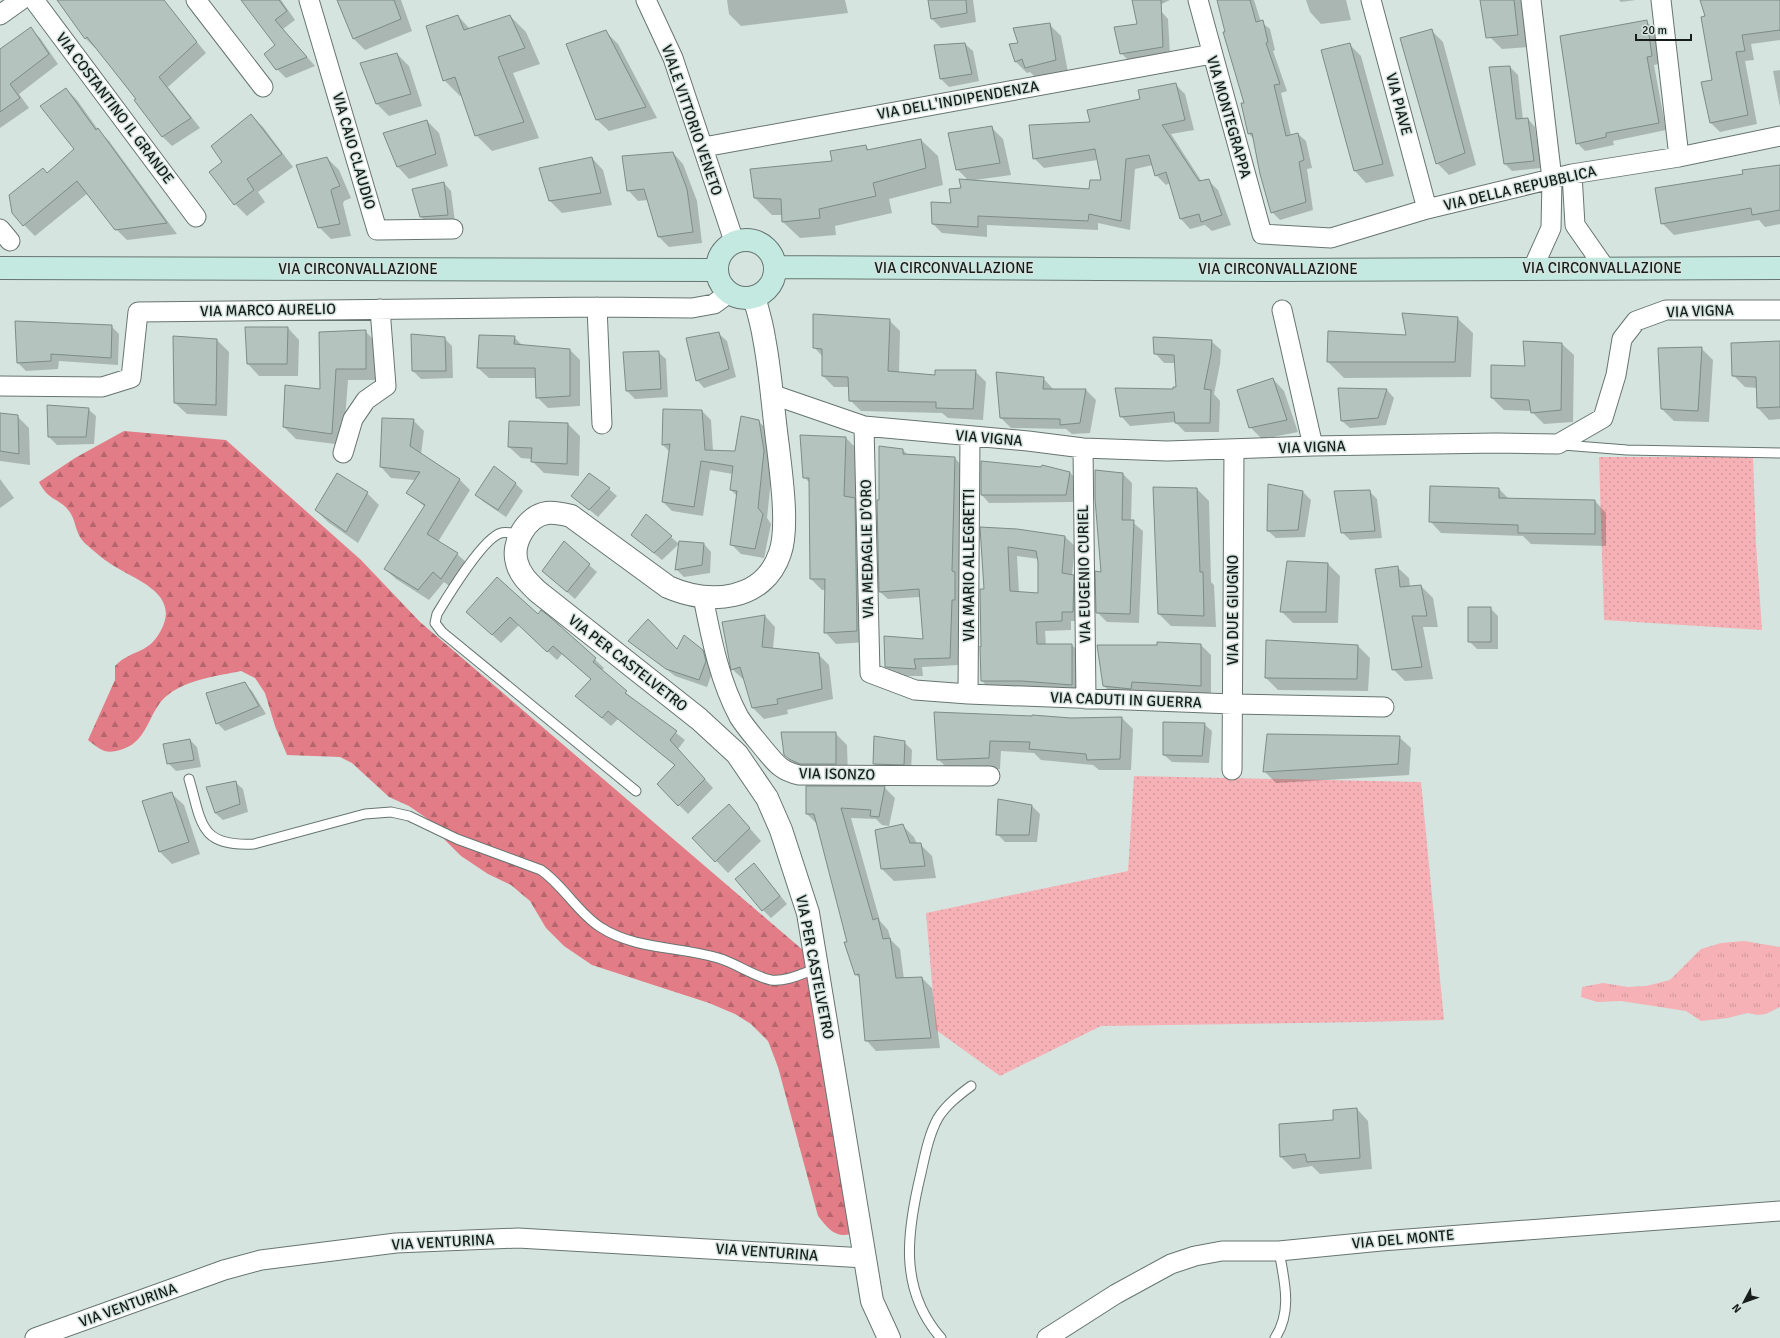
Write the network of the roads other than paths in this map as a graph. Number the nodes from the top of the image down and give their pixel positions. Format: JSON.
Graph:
{"nodes":[{"id":1,"x":21,"y":0,"type":"edge"},
{"id":2,"x":34,"y":0,"type":"edge"},
{"id":3,"x":196,"y":0,"type":"edge"},
{"id":4,"x":310,"y":0,"type":"edge"},
{"id":5,"x":646,"y":0,"type":"edge"},
{"id":6,"x":1198,"y":0,"type":"edge"},
{"id":7,"x":1371,"y":0,"type":"edge"},
{"id":8,"x":1531,"y":0,"type":"edge"},
{"id":9,"x":1661,"y":0,"type":"edge"},
{"id":10,"x":0,"y":15,"type":"edge"},
{"id":11,"x":1212,"y":54,"type":"junction"},
{"id":12,"x":263,"y":87,"type":"dead end"},
{"id":13,"x":1780,"y":136,"type":"edge"},
{"id":14,"x":704,"y":147,"type":"junction"},
{"id":15,"x":1679,"y":156,"type":"junction"},
{"id":16,"x":1572,"y":174,"type":"junction"},
{"id":17,"x":1552,"y":179,"type":"junction"},
{"id":18,"x":1428,"y":209,"type":"junction"},
{"id":19,"x":196,"y":217,"type":"dead end"},
{"id":20,"x":453,"y":229,"type":"dead end"},
{"id":21,"x":1262,"y":234,"type":"joint"},
{"id":22,"x":734,"y":241,"type":"junction"},
{"id":23,"x":0,"y":268,"type":"edge"},
{"id":24,"x":775,"y":268,"type":"junction"},
{"id":25,"x":1533,"y":268,"type":"junction"},
{"id":26,"x":1605,"y":268,"type":"junction"},
{"id":27,"x":1780,"y":268,"type":"edge"},
{"id":28,"x":716,"y":270,"type":"junction"},
{"id":29,"x":729,"y":293,"type":"junction"},
{"id":30,"x":754,"y":297,"type":"junction"},
{"id":31,"x":597,"y":307,"type":"junction"},
{"id":32,"x":380,"y":309,"type":"junction"},
{"id":33,"x":1282,"y":310,"type":"dead end"},
{"id":34,"x":1780,"y":310,"type":"edge"},
{"id":35,"x":0,"y":386,"type":"edge"},
{"id":36,"x":771,"y":394,"type":"junction"},
{"id":37,"x":602,"y":424,"type":"dead end"},
{"id":38,"x":864,"y":426,"type":"junction"},
{"id":39,"x":970,"y":436,"type":"junction"},
{"id":40,"x":1558,"y":444,"type":"junction"},
{"id":41,"x":1313,"y":446,"type":"junction"},
{"id":42,"x":1083,"y":448,"type":"junction"},
{"id":43,"x":1234,"y":449,"type":"junction"},
{"id":44,"x":343,"y":453,"type":"dead end"},
{"id":45,"x":1780,"y":454,"type":"edge"},
{"id":46,"x":519,"y":535,"type":"junction"},
{"id":47,"x":702,"y":597,"type":"junction"},
{"id":48,"x":870,"y":673,"type":"joint"},
{"id":49,"x":968,"y":694,"type":"junction"},
{"id":50,"x":1086,"y":699,"type":"junction"},
{"id":51,"x":1233,"y":704,"type":"junction"},
{"id":52,"x":1384,"y":707,"type":"dead end"},
{"id":53,"x":1232,"y":770,"type":"dead end"},
{"id":54,"x":990,"y":776,"type":"dead end"},
{"id":55,"x":189,"y":779,"type":"dead end"},
{"id":56,"x":636,"y":791,"type":"dead end"},
{"id":57,"x":818,"y":967,"type":"junction"},
{"id":58,"x":971,"y":1086,"type":"dead end"},
{"id":59,"x":1780,"y":1211,"type":"edge"},
{"id":60,"x":1279,"y":1251,"type":"junction"},
{"id":61,"x":865,"y":1258,"type":"junction"},
{"id":62,"x":35,"y":1338,"type":"edge"},
{"id":63,"x":889,"y":1338,"type":"edge"},
{"id":64,"x":942,"y":1338,"type":"edge"},
{"id":65,"x":1048,"y":1338,"type":"edge"},
{"id":66,"x":1275,"y":1338,"type":"edge"}],
"edges":[{"from":1,"to":10,"type":"street"},
{"from":2,"to":19,"type":"street","name":"VIA COSTANTINO IL GRANDE"},
{"from":3,"to":12,"type":"street"},
{"from":4,"to":20,"type":"street","name":"VIA CAIO CLAUDIO"},
{"from":5,"to":14,"type":"street","name":"VIALE VITTORIO VENETO"},
{"from":6,"to":11,"type":"street","name":"VIA MONTEGRAPPA"},
{"from":7,"to":18,"type":"street","name":"VIA PIAVE"},
{"from":8,"to":17,"type":"street"},
{"from":9,"to":15,"type":"street"},
{"from":11,"to":14,"type":"street","name":"VIA DELL'INDIPENDENZA"},
{"from":11,"to":21,"type":"street","name":"VIA MONTEGRAPPA"},
{"from":13,"to":15,"type":"street","name":"VIA DELLA REPUBBLICA"},
{"from":14,"to":22,"type":"street","name":"VIALE VITTORIO VENETO"},
{"from":15,"to":16,"type":"street","name":"VIA DELLA REPUBBLICA"},
{"from":16,"to":17,"type":"street","name":"VIA DELLA REPUBBLICA"},
{"from":16,"to":26,"type":"street"},
{"from":17,"to":18,"type":"street","name":"VIA DELLA REPUBBLICA"},
{"from":17,"to":25,"type":"street"},
{"from":18,"to":21,"type":"street","name":"VIA DELLA REPUBBLICA"},
{"from":22,"to":24,"type":"main road"},
{"from":22,"to":28,"type":"main road"},
{"from":23,"to":28,"type":"main road","name":"VIA CIRCONVALLAZIONE"},
{"from":24,"to":25,"type":"main road","name":"VIA CIRCONVALLAZIONE"},
{"from":24,"to":30,"type":"main road"},
{"from":25,"to":26,"type":"main road","name":"VIA CIRCONVALLAZIONE"},
{"from":26,"to":27,"type":"main road","name":"VIA CIRCONVALLAZIONE"},
{"from":28,"to":29,"type":"main road"},
{"from":29,"to":30,"type":"main road"},
{"from":29,"to":31,"type":"street","name":"VIA MARCO AURELIO"},
{"from":30,"to":36,"type":"street"},
{"from":31,"to":32,"type":"street","name":"VIA MARCO AURELIO"},
{"from":31,"to":37,"type":"street"},
{"from":32,"to":35,"type":"street","name":"VIA MARCO AURELIO"},
{"from":32,"to":44,"type":"street"},
{"from":33,"to":41,"type":"street"},
{"from":34,"to":40,"type":"street","name":"VIA VIGNA"},
{"from":36,"to":38,"type":"street","name":"VIA VIGNA"},
{"from":36,"to":47,"type":"street"},
{"from":38,"to":39,"type":"street","name":"VIA VIGNA"},
{"from":38,"to":48,"type":"street","name":"VIA MEDAGLIE D'ORO"},
{"from":39,"to":42,"type":"street","name":"VIA VIGNA"},
{"from":39,"to":49,"type":"street","name":"VIA MARIO ALLEGRETTI"},
{"from":40,"to":41,"type":"street","name":"VIA VIGNA"},
{"from":40,"to":45,"type":"lane"},
{"from":41,"to":43,"type":"street","name":"VIA VIGNA"},
{"from":42,"to":43,"type":"street","name":"VIA VIGNA"},
{"from":42,"to":50,"type":"street","name":"VIA EUGENIO CURIEL"},
{"from":43,"to":51,"type":"street","name":"VIA DUE GIUGNO"},
{"from":46,"to":47,"type":"street"},
{"from":46,"to":56,"type":"lane"},
{"from":46,"to":57,"type":"street","name":"VIA PER CASTELVETRO"},
{"from":47,"to":54,"type":"street","name":"VIA ISONZO"},
{"from":48,"to":49,"type":"street","name":"VIA CADUTI IN GUERRA"},
{"from":49,"to":50,"type":"street","name":"VIA CADUTI IN GUERRA"},
{"from":50,"to":51,"type":"street","name":"VIA CADUTI IN GUERRA"},
{"from":51,"to":52,"type":"street","name":"VIA CADUTI IN GUERRA"},
{"from":51,"to":53,"type":"street","name":"VIA DUE GIUGNO"},
{"from":55,"to":57,"type":"lane"},
{"from":57,"to":61,"type":"street","name":"VIA PER CASTELVETRO"},
{"from":58,"to":64,"type":"lane"},
{"from":59,"to":60,"type":"street","name":"VIA DEL MONTE"},
{"from":60,"to":65,"type":"street","name":"VIA DEL MONTE"},
{"from":60,"to":66,"type":"lane"},
{"from":61,"to":62,"type":"street","name":"VIA VENTURINA"},
{"from":61,"to":63,"type":"street","name":"VIA PER CASTELVETRO"}]}
